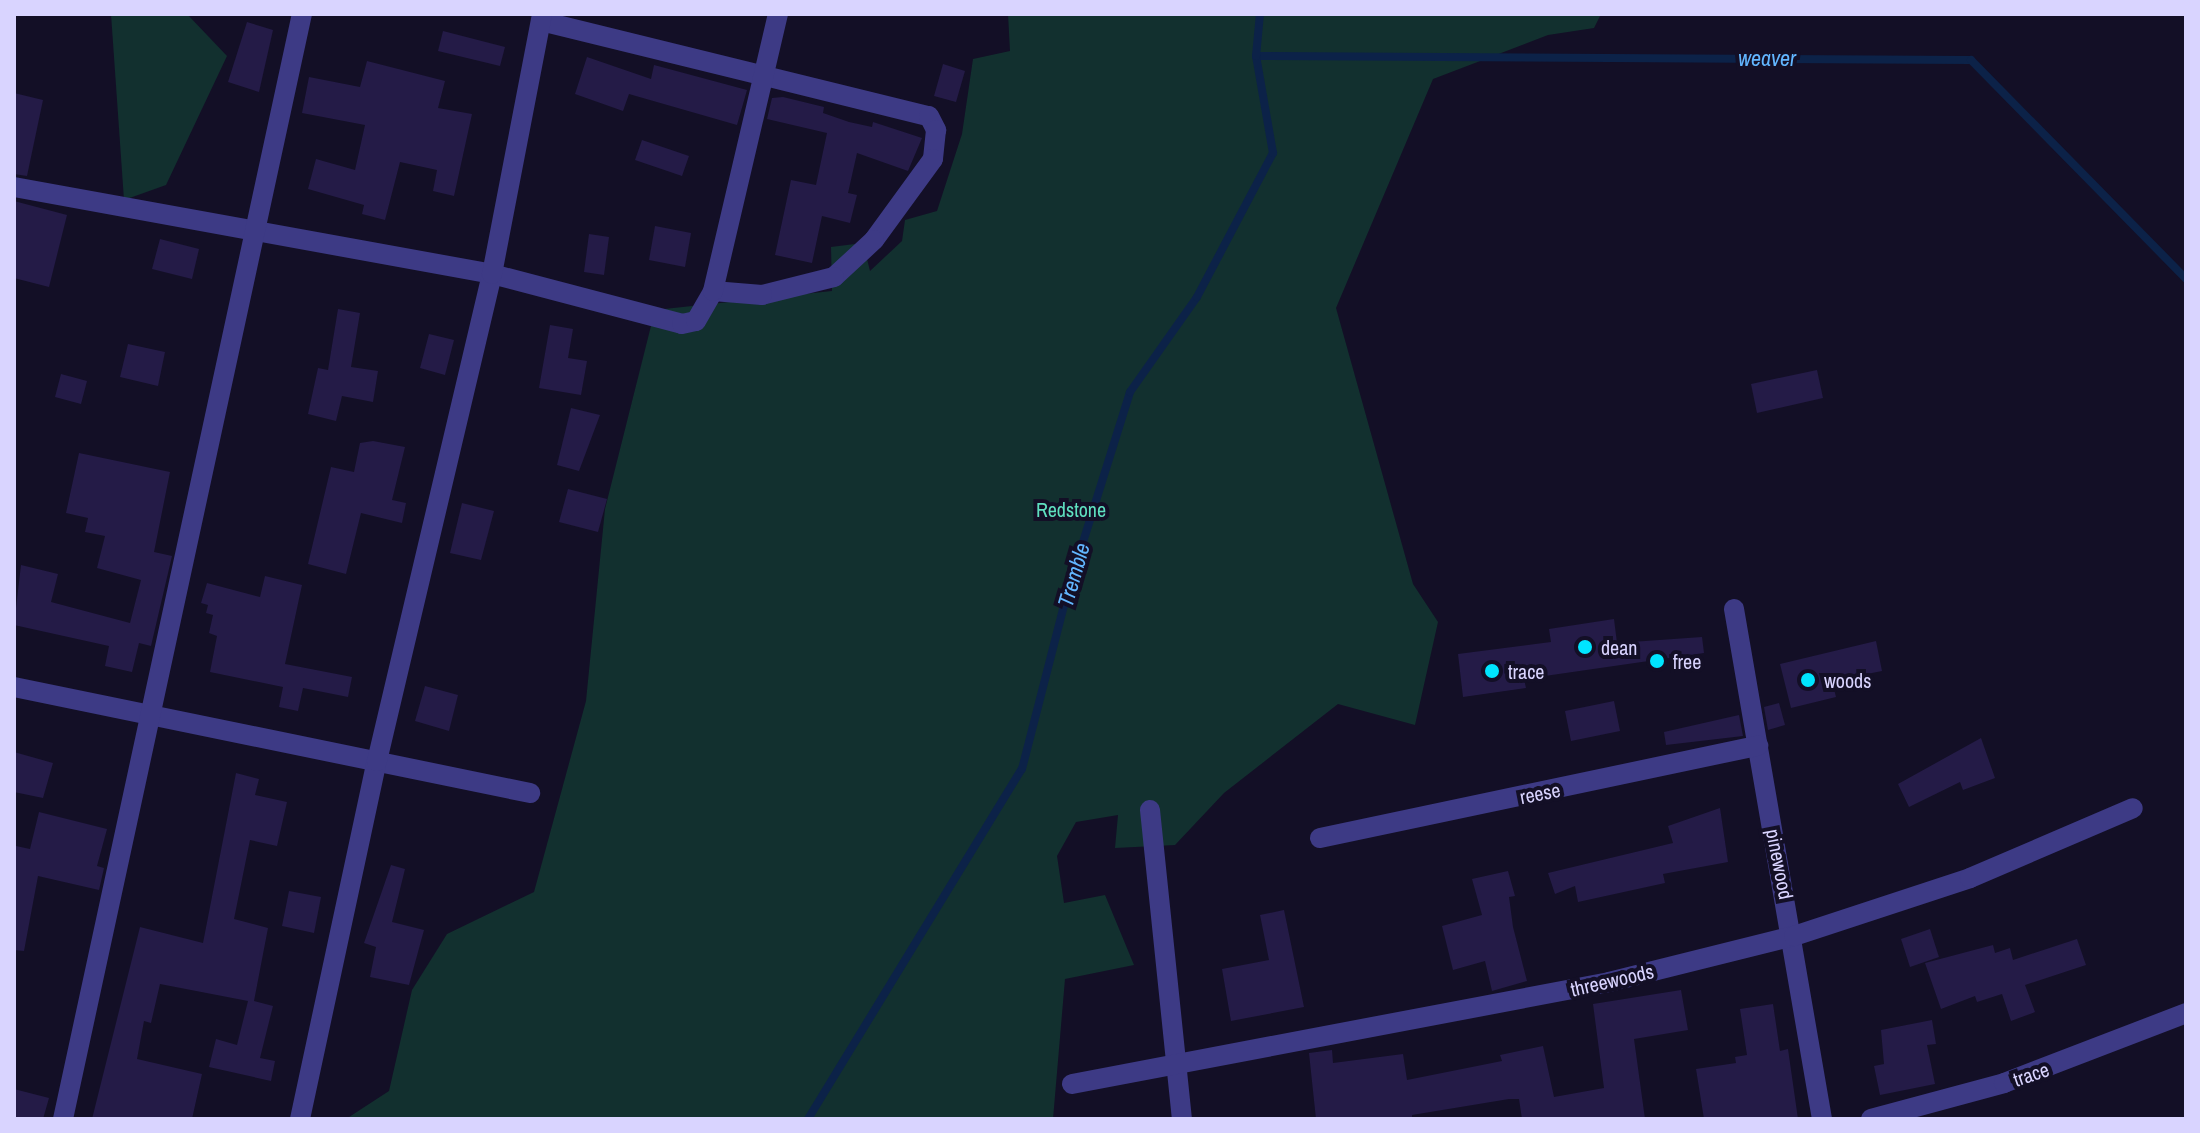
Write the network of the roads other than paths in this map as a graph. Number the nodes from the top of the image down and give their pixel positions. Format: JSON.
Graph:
{"nodes":[{"id":1,"x":302,"y":14,"type":"edge"},
{"id":2,"x":778,"y":14,"type":"edge"},
{"id":3,"x":542,"y":17,"type":"edge"},
{"id":4,"x":762,"y":73,"type":"junction"},
{"id":5,"x":14,"y":187,"type":"edge"},
{"id":6,"x":259,"y":229,"type":"junction"},
{"id":7,"x":492,"y":274,"type":"junction"},
{"id":8,"x":713,"y":291,"type":"junction"},
{"id":9,"x":1734,"y":609,"type":"dead end"},
{"id":10,"x":14,"y":687,"type":"edge"},
{"id":11,"x":152,"y":716,"type":"junction"},
{"id":12,"x":1758,"y":746,"type":"junction"},
{"id":13,"x":377,"y":761,"type":"junction"},
{"id":14,"x":530,"y":793,"type":"dead end"},
{"id":15,"x":2133,"y":808,"type":"dead end"},
{"id":16,"x":1150,"y":810,"type":"dead end"},
{"id":17,"x":1320,"y":838,"type":"dead end"},
{"id":18,"x":1794,"y":936,"type":"junction"},
{"id":19,"x":2186,"y":1013,"type":"edge"},
{"id":20,"x":1173,"y":1067,"type":"junction"},
{"id":21,"x":1072,"y":1084,"type":"dead end"},
{"id":22,"x":63,"y":1119,"type":"edge"},
{"id":23,"x":300,"y":1119,"type":"edge"},
{"id":24,"x":1182,"y":1119,"type":"edge"},
{"id":25,"x":1822,"y":1119,"type":"edge"},
{"id":26,"x":1871,"y":1119,"type":"edge"}],
"edges":[{"from":1,"to":6,"type":"street"},
{"from":2,"to":4,"type":"street"},
{"from":3,"to":4,"type":"street"},
{"from":3,"to":7,"type":"street"},
{"from":4,"to":8,"type":"street"},
{"from":4,"to":8,"type":"street"},
{"from":5,"to":6,"type":"street"},
{"from":6,"to":7,"type":"street"},
{"from":6,"to":11,"type":"street"},
{"from":7,"to":8,"type":"street"},
{"from":7,"to":13,"type":"street"},
{"from":9,"to":12,"type":"street","name":"pinewood"},
{"from":10,"to":11,"type":"street"},
{"from":11,"to":13,"type":"street"},
{"from":11,"to":22,"type":"street"},
{"from":12,"to":17,"type":"street","name":"reese"},
{"from":12,"to":18,"type":"street","name":"pinewood"},
{"from":13,"to":14,"type":"street"},
{"from":13,"to":23,"type":"street"},
{"from":15,"to":18,"type":"street","name":"threewoods"},
{"from":16,"to":20,"type":"street"},
{"from":18,"to":20,"type":"street","name":"threewoods"},
{"from":18,"to":25,"type":"street","name":"pinewood"},
{"from":19,"to":26,"type":"street","name":"trace"},
{"from":20,"to":21,"type":"street","name":"threewoods"},
{"from":20,"to":24,"type":"street"}]}
